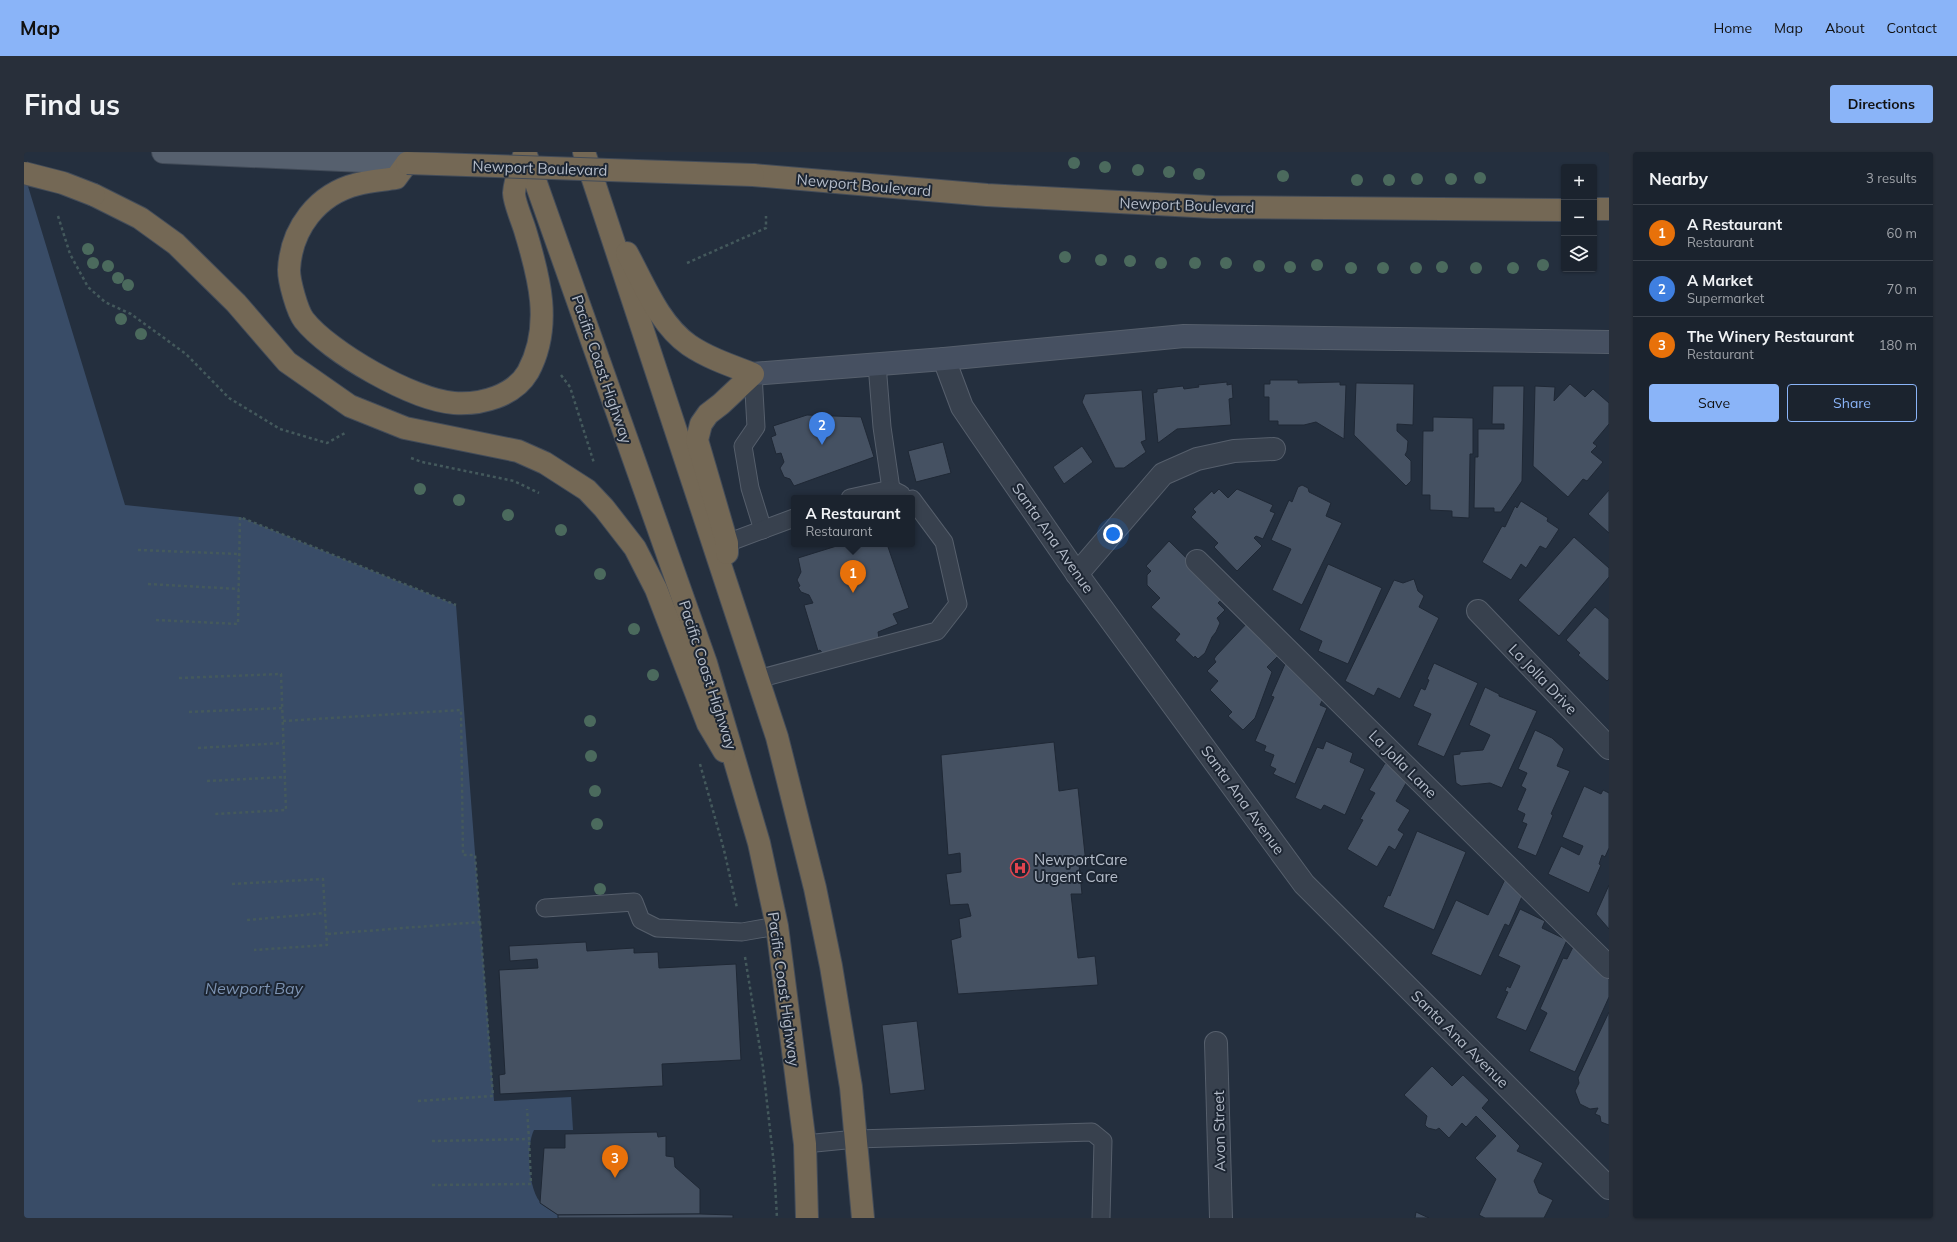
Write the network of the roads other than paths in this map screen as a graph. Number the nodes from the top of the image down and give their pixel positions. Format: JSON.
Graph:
{"nodes":[{"id":1,"x":163,"y":152,"type":"edge"},
{"id":2,"x":525,"y":152,"type":"edge"},
{"id":3,"x":584,"y":152,"type":"edge"},
{"id":4,"x":408,"y":163,"type":"junction"},
{"id":5,"x":24,"y":173,"type":"edge"},
{"id":6,"x":600,"y":203,"type":"junction"},
{"id":7,"x":1597,"y":209,"type":"edge"},
{"id":8,"x":1609,"y":209,"type":"edge"},
{"id":9,"x":1561,"y":210,"type":"edge"},
{"id":10,"x":1609,"y":342,"type":"edge"},
{"id":11,"x":944,"y":359,"type":"junction"},
{"id":12,"x":878,"y":364,"type":"junction"},
{"id":13,"x":753,"y":374,"type":"junction"},
{"id":14,"x":1274,"y":449,"type":"dead end"},
{"id":15,"x":891,"y":489,"type":"junction"},
{"id":16,"x":864,"y":495,"type":"edge"},
{"id":17,"x":903,"y":495,"type":"edge"},
{"id":18,"x":915,"y":504,"type":"edge"},
{"id":19,"x":791,"y":519,"type":"edge"},
{"id":20,"x":763,"y":530,"type":"junction"},
{"id":21,"x":727,"y":543,"type":"junction"},
{"id":22,"x":1197,"y":560,"type":"dead end"},
{"id":23,"x":1077,"y":574,"type":"junction"},
{"id":24,"x":725,"y":584,"type":"junction"},
{"id":25,"x":1478,"y":611,"type":"dead end"},
{"id":26,"x":758,"y":679,"type":"junction"},
{"id":27,"x":1609,"y":748,"type":"edge"},
{"id":28,"x":741,"y":780,"type":"junction"},
{"id":29,"x":545,"y":908,"type":"dead end"},
{"id":30,"x":777,"y":926,"type":"junction"},
{"id":31,"x":1609,"y":967,"type":"edge"},
{"id":32,"x":1216,"y":1043,"type":"dead end"},
{"id":33,"x":856,"y":1139,"type":"junction"},
{"id":34,"x":805,"y":1144,"type":"junction"},
{"id":35,"x":1609,"y":1188,"type":"edge"},
{"id":36,"x":807,"y":1218,"type":"edge"},
{"id":37,"x":863,"y":1218,"type":"edge"},
{"id":38,"x":1101,"y":1218,"type":"edge"},
{"id":39,"x":1221,"y":1218,"type":"edge"}],
"edges":[{"from":1,"to":4,"type":"main road","name":"Newport Boulevard"},
{"from":2,"to":4,"type":"highway"},
{"from":2,"to":28,"type":"highway","name":"Pacific Coast Highway"},
{"from":3,"to":6,"type":"highway"},
{"from":4,"to":9,"type":"highway","name":"Newport Boulevard","bridge":true},
{"from":5,"to":28,"type":"highway","bridge":true},
{"from":6,"to":13,"type":"highway"},
{"from":6,"to":24,"type":"highway"},
{"from":7,"to":8,"type":"highway"},
{"from":10,"to":11,"type":"main road"},
{"from":11,"to":12,"type":"main road"},
{"from":11,"to":23,"type":"street","name":"Santa Ana Avenue"},
{"from":12,"to":13,"type":"main road"},
{"from":12,"to":15,"type":"lane"},
{"from":13,"to":20,"type":"lane"},
{"from":13,"to":21,"type":"highway"},
{"from":14,"to":23,"type":"street"},
{"from":15,"to":16,"type":"lane"},
{"from":15,"to":17,"type":"lane"},
{"from":18,"to":26,"type":"lane"},
{"from":19,"to":20,"type":"lane"},
{"from":20,"to":21,"type":"lane"},
{"from":21,"to":24,"type":"highway"},
{"from":22,"to":31,"type":"street","name":"La Jolla Lane"},
{"from":23,"to":35,"type":"street","name":"Santa Ana Avenue"},
{"from":24,"to":26,"type":"highway"},
{"from":25,"to":27,"type":"street","name":"La Jolla Drive"},
{"from":26,"to":33,"type":"highway"},
{"from":28,"to":30,"type":"highway","name":"Pacific Coast Highway"},
{"from":29,"to":30,"type":"lane"},
{"from":30,"to":34,"type":"highway","name":"Pacific Coast Highway"},
{"from":32,"to":39,"type":"street","name":"Avon Street"},
{"from":33,"to":34,"type":"lane"},
{"from":33,"to":37,"type":"highway"},
{"from":33,"to":38,"type":"lane"},
{"from":34,"to":36,"type":"highway","name":"Pacific Coast Highway"}]}
